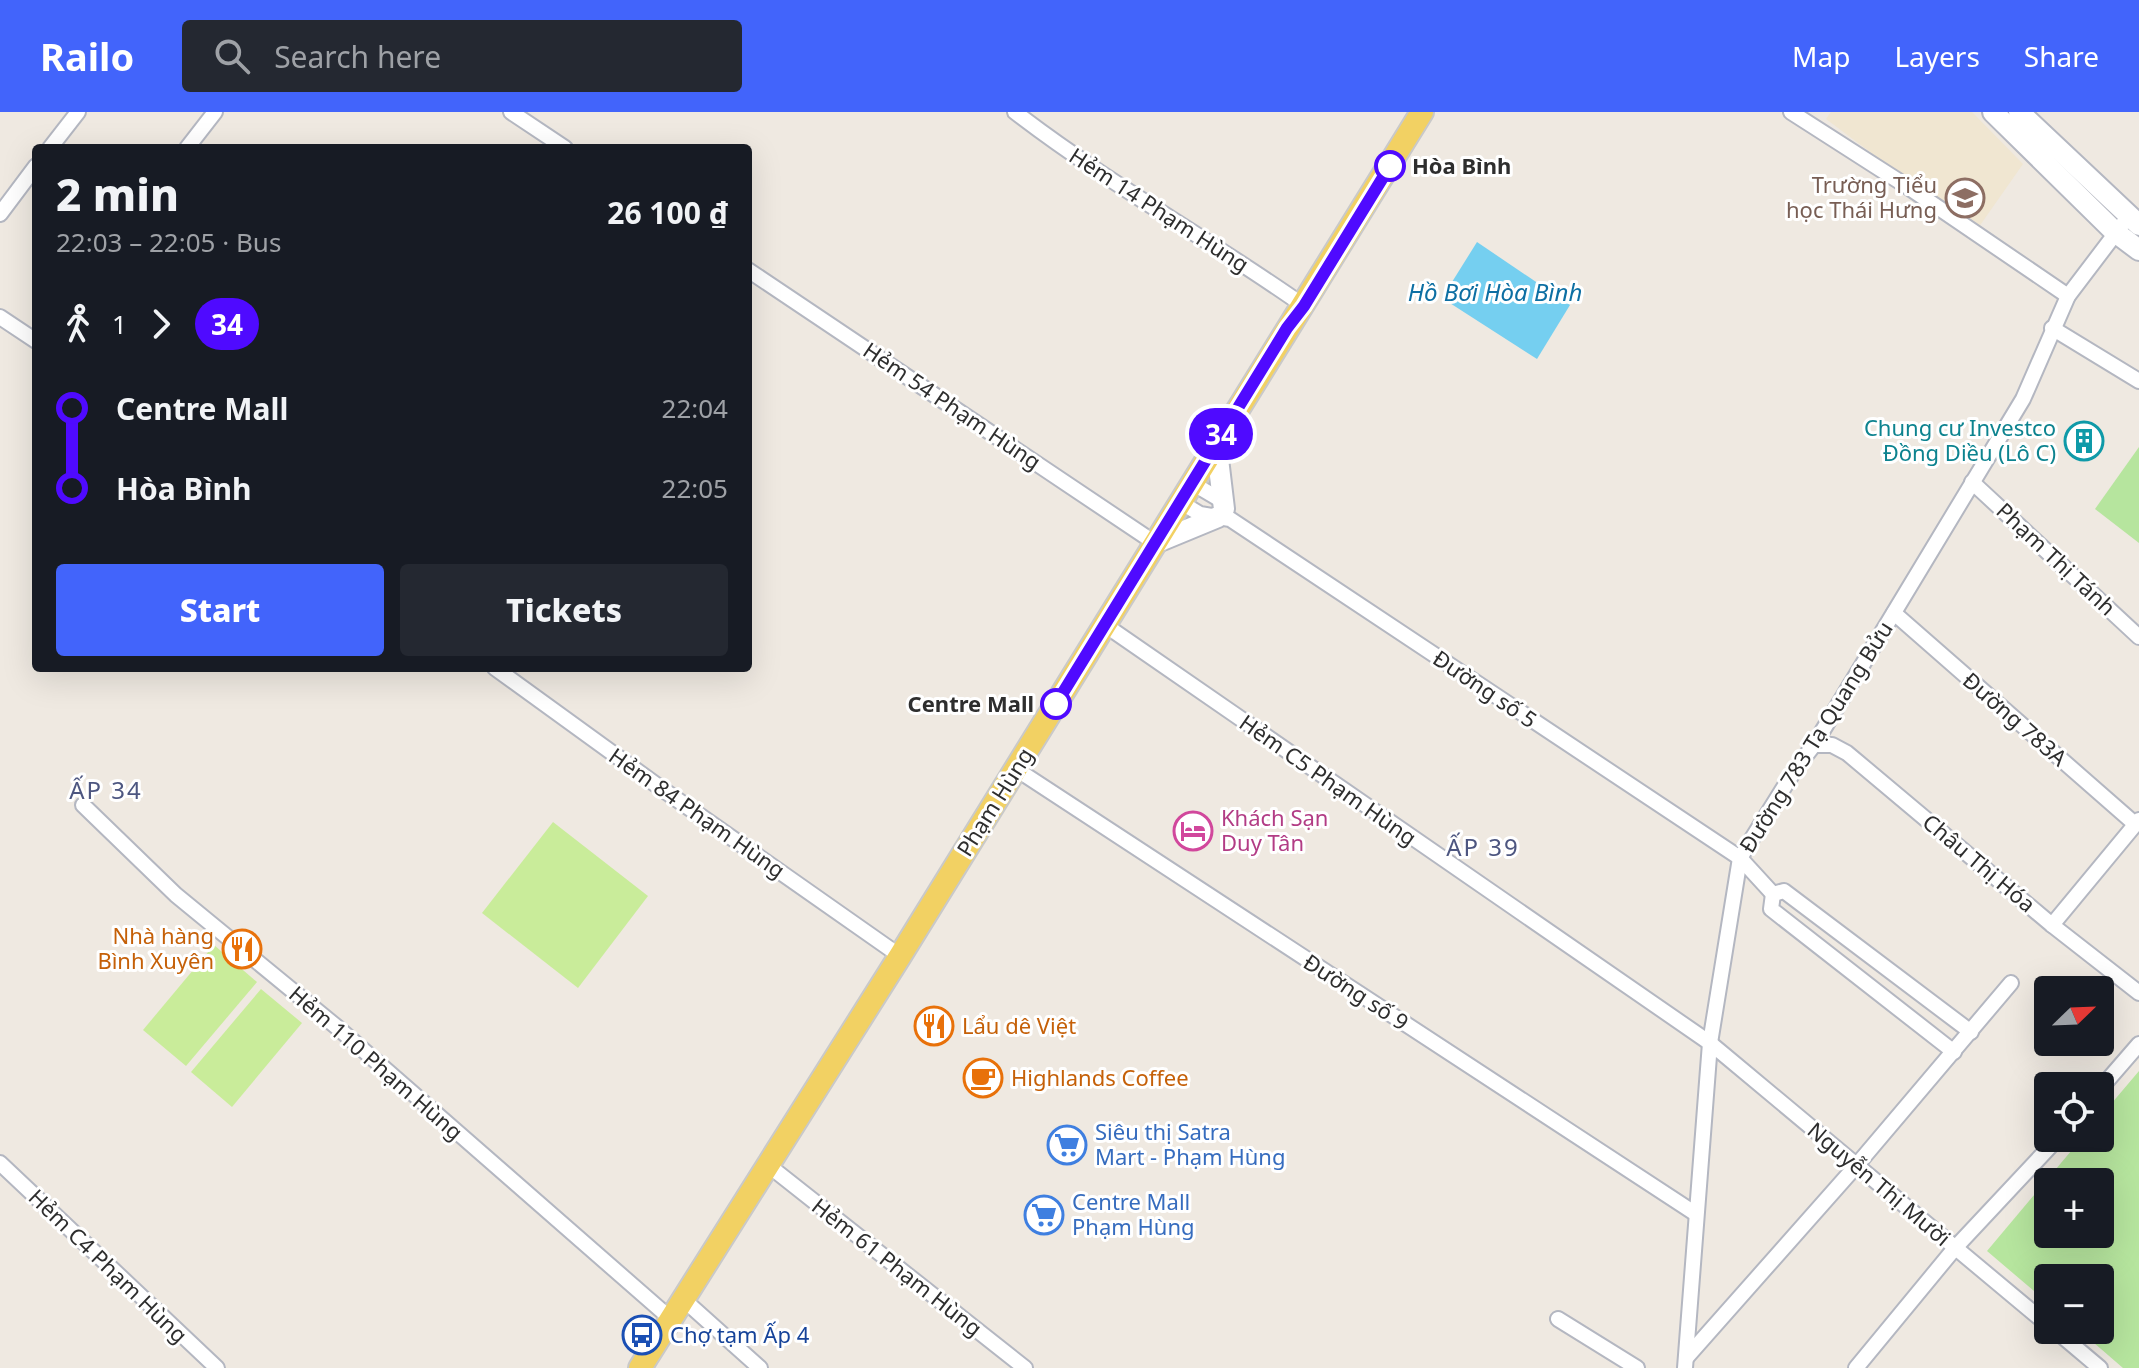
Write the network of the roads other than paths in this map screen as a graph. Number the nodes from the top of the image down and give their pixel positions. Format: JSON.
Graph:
{"nodes":[{"id":1,"x":78,"y":112,"type":"edge"},
{"id":2,"x":215,"y":112,"type":"edge"},
{"id":3,"x":511,"y":112,"type":"edge"},
{"id":4,"x":1015,"y":112,"type":"edge"},
{"id":5,"x":1422,"y":112,"type":"edge"},
{"id":6,"x":1791,"y":112,"type":"edge"},
{"id":7,"x":1993,"y":112,"type":"edge"},
{"id":8,"x":2019,"y":112,"type":"edge"},
{"id":9,"x":53,"y":144,"type":"edge"},
{"id":10,"x":190,"y":144,"type":"edge"},
{"id":11,"x":559,"y":144,"type":"edge"},
{"id":12,"x":32,"y":171,"type":"edge"},
{"id":13,"x":0,"y":214,"type":"edge"},
{"id":14,"x":2127,"y":225,"type":"edge"},
{"id":15,"x":2139,"y":250,"type":"edge"},
{"id":16,"x":752,"y":273,"type":"edge"},
{"id":17,"x":2068,"y":296,"type":"junction"},
{"id":18,"x":1304,"y":306,"type":"junction"},
{"id":19,"x":0,"y":317,"type":"edge"},
{"id":20,"x":2052,"y":328,"type":"junction"},
{"id":21,"x":32,"y":337,"type":"edge"},
{"id":22,"x":2139,"y":381,"type":"edge"},
{"id":23,"x":1216,"y":442,"type":"junction"},
{"id":24,"x":1972,"y":482,"type":"junction"},
{"id":25,"x":1186,"y":492,"type":"junction"},
{"id":26,"x":1224,"y":515,"type":"junction"},
{"id":27,"x":1155,"y":543,"type":"junction"},
{"id":28,"x":1894,"y":613,"type":"junction"},
{"id":29,"x":1105,"y":625,"type":"junction"},
{"id":30,"x":2139,"y":636,"type":"edge"},
{"id":31,"x":501,"y":672,"type":"edge"},
{"id":32,"x":1814,"y":745,"type":"junction"},
{"id":33,"x":1016,"y":769,"type":"junction"},
{"id":34,"x":83,"y":805,"type":"dead end"},
{"id":35,"x":2137,"y":822,"type":"edge"},
{"id":36,"x":1740,"y":858,"type":"junction"},
{"id":37,"x":1773,"y":894,"type":"junction"},
{"id":38,"x":2052,"y":925,"type":"junction"},
{"id":39,"x":900,"y":956,"type":"junction"},
{"id":40,"x":2011,"y":983,"type":"dead end"},
{"id":41,"x":2139,"y":993,"type":"edge"},
{"id":42,"x":1971,"y":1032,"type":"junction"},
{"id":43,"x":1710,"y":1043,"type":"junction"},
{"id":44,"x":2139,"y":1044,"type":"edge"},
{"id":45,"x":1954,"y":1052,"type":"junction"},
{"id":46,"x":2114,"y":1073,"type":"edge"},
{"id":47,"x":2045,"y":1152,"type":"edge"},
{"id":48,"x":0,"y":1163,"type":"edge"},
{"id":49,"x":768,"y":1165,"type":"junction"},
{"id":50,"x":1856,"y":1166,"type":"junction"},
{"id":51,"x":1696,"y":1214,"type":"junction"},
{"id":52,"x":1955,"y":1248,"type":"junction"},
{"id":53,"x":683,"y":1299,"type":"junction"},
{"id":54,"x":2034,"y":1313,"type":"edge"},
{"id":55,"x":671,"y":1319,"type":"junction"},
{"id":56,"x":1558,"y":1319,"type":"dead end"},
{"id":57,"x":2072,"y":1344,"type":"edge"},
{"id":58,"x":1686,"y":1363,"type":"edge"},
{"id":59,"x":217,"y":1368,"type":"edge"},
{"id":60,"x":640,"y":1368,"type":"edge"},
{"id":61,"x":760,"y":1368,"type":"edge"},
{"id":62,"x":1025,"y":1368,"type":"edge"},
{"id":63,"x":1637,"y":1368,"type":"edge"},
{"id":64,"x":1856,"y":1368,"type":"edge"},
{"id":65,"x":2100,"y":1368,"type":"edge"}],
"edges":[{"from":1,"to":9,"type":"street"},
{"from":2,"to":10,"type":"street"},
{"from":3,"to":11,"type":"street"},
{"from":4,"to":18,"type":"street","name":"Hẻm 14 Phạm Hùng"},
{"from":5,"to":18,"type":"main road","name":"Phạm Hùng"},
{"from":6,"to":17,"type":"street"},
{"from":7,"to":14,"type":"main road"},
{"from":8,"to":14,"type":"main road"},
{"from":12,"to":13,"type":"street"},
{"from":14,"to":15,"type":"main road"},
{"from":14,"to":17,"type":"street","name":"Đường 783 Tạ Quang Bửu"},
{"from":16,"to":27,"type":"street","name":"Hẻm 54 Phạm Hùng"},
{"from":17,"to":20,"type":"street","name":"Đường 783 Tạ Quang Bửu"},
{"from":18,"to":23,"type":"main road","name":"Phạm Hùng"},
{"from":19,"to":21,"type":"street"},
{"from":20,"to":22,"type":"street"},
{"from":20,"to":24,"type":"street","name":"Đường 783 Tạ Quang Bửu"},
{"from":23,"to":25,"type":"main road","name":"Phạm Hùng"},
{"from":23,"to":26,"type":"main road"},
{"from":24,"to":28,"type":"street","name":"Đường 783 Tạ Quang Bửu"},
{"from":24,"to":30,"type":"street","name":"Phạm Thị Tánh"},
{"from":25,"to":26,"type":"street","name":"Đường số 5"},
{"from":25,"to":26,"type":"street","name":"Đường số 5"},
{"from":25,"to":27,"type":"main road","name":"Phạm Hùng"},
{"from":26,"to":27,"type":"main road"},
{"from":26,"to":36,"type":"street","name":"Đường số 5"},
{"from":27,"to":29,"type":"main road","name":"Phạm Hùng"},
{"from":28,"to":32,"type":"street","name":"Đường 783 Tạ Quang Bửu"},
{"from":28,"to":35,"type":"street","name":"Đường 783A"},
{"from":29,"to":33,"type":"main road","name":"Phạm Hùng"},
{"from":29,"to":43,"type":"street","name":"Hẻm C5 Phạm Hùng"},
{"from":31,"to":39,"type":"street","name":"Hẻm 84 Phạm Hùng"},
{"from":32,"to":36,"type":"street","name":"Đường 783 Tạ Quang Bửu"},
{"from":32,"to":38,"type":"street","name":"Châu Thị Hóa"},
{"from":33,"to":39,"type":"main road","name":"Phạm Hùng"},
{"from":33,"to":51,"type":"street","name":"Đường số 9"},
{"from":34,"to":55,"type":"street","name":"Hẻm 110 Phạm Hùng"},
{"from":35,"to":38,"type":"street"},
{"from":36,"to":37,"type":"street","name":"Đường số 5"},
{"from":36,"to":43,"type":"street","name":"Đường 783 Tạ Quang Bửu"},
{"from":37,"to":42,"type":"street"},
{"from":37,"to":45,"type":"street"},
{"from":38,"to":41,"type":"street","name":"Châu Thị Hóa"},
{"from":39,"to":49,"type":"main road","name":"Phạm Hùng"},
{"from":40,"to":42,"type":"street"},
{"from":42,"to":45,"type":"street"},
{"from":43,"to":50,"type":"street","name":"Nguyễn Thị Mười"},
{"from":43,"to":51,"type":"street","name":"Đường 783 Tạ Quang Bửu"},
{"from":44,"to":46,"type":"street"},
{"from":45,"to":50,"type":"street"},
{"from":47,"to":52,"type":"street"},
{"from":48,"to":59,"type":"street","name":"Hẻm C4 Phạm Hùng"},
{"from":49,"to":53,"type":"main road","name":"Phạm Hùng"},
{"from":49,"to":62,"type":"street","name":"Hẻm 61 Phạm Hùng"},
{"from":50,"to":52,"type":"street","name":"Nguyễn Thị Mười"},
{"from":50,"to":58,"type":"street"},
{"from":51,"to":58,"type":"street","name":"Đường 783 Tạ Quang Bửu"},
{"from":52,"to":54,"type":"street","name":"Nguyễn Thị Mười"},
{"from":52,"to":64,"type":"street"},
{"from":53,"to":55,"type":"main road","name":"Phạm Hùng"},
{"from":53,"to":61,"type":"street"},
{"from":55,"to":60,"type":"main road","name":"Phạm Hùng"},
{"from":56,"to":63,"type":"street"},
{"from":57,"to":65,"type":"street"}]}
